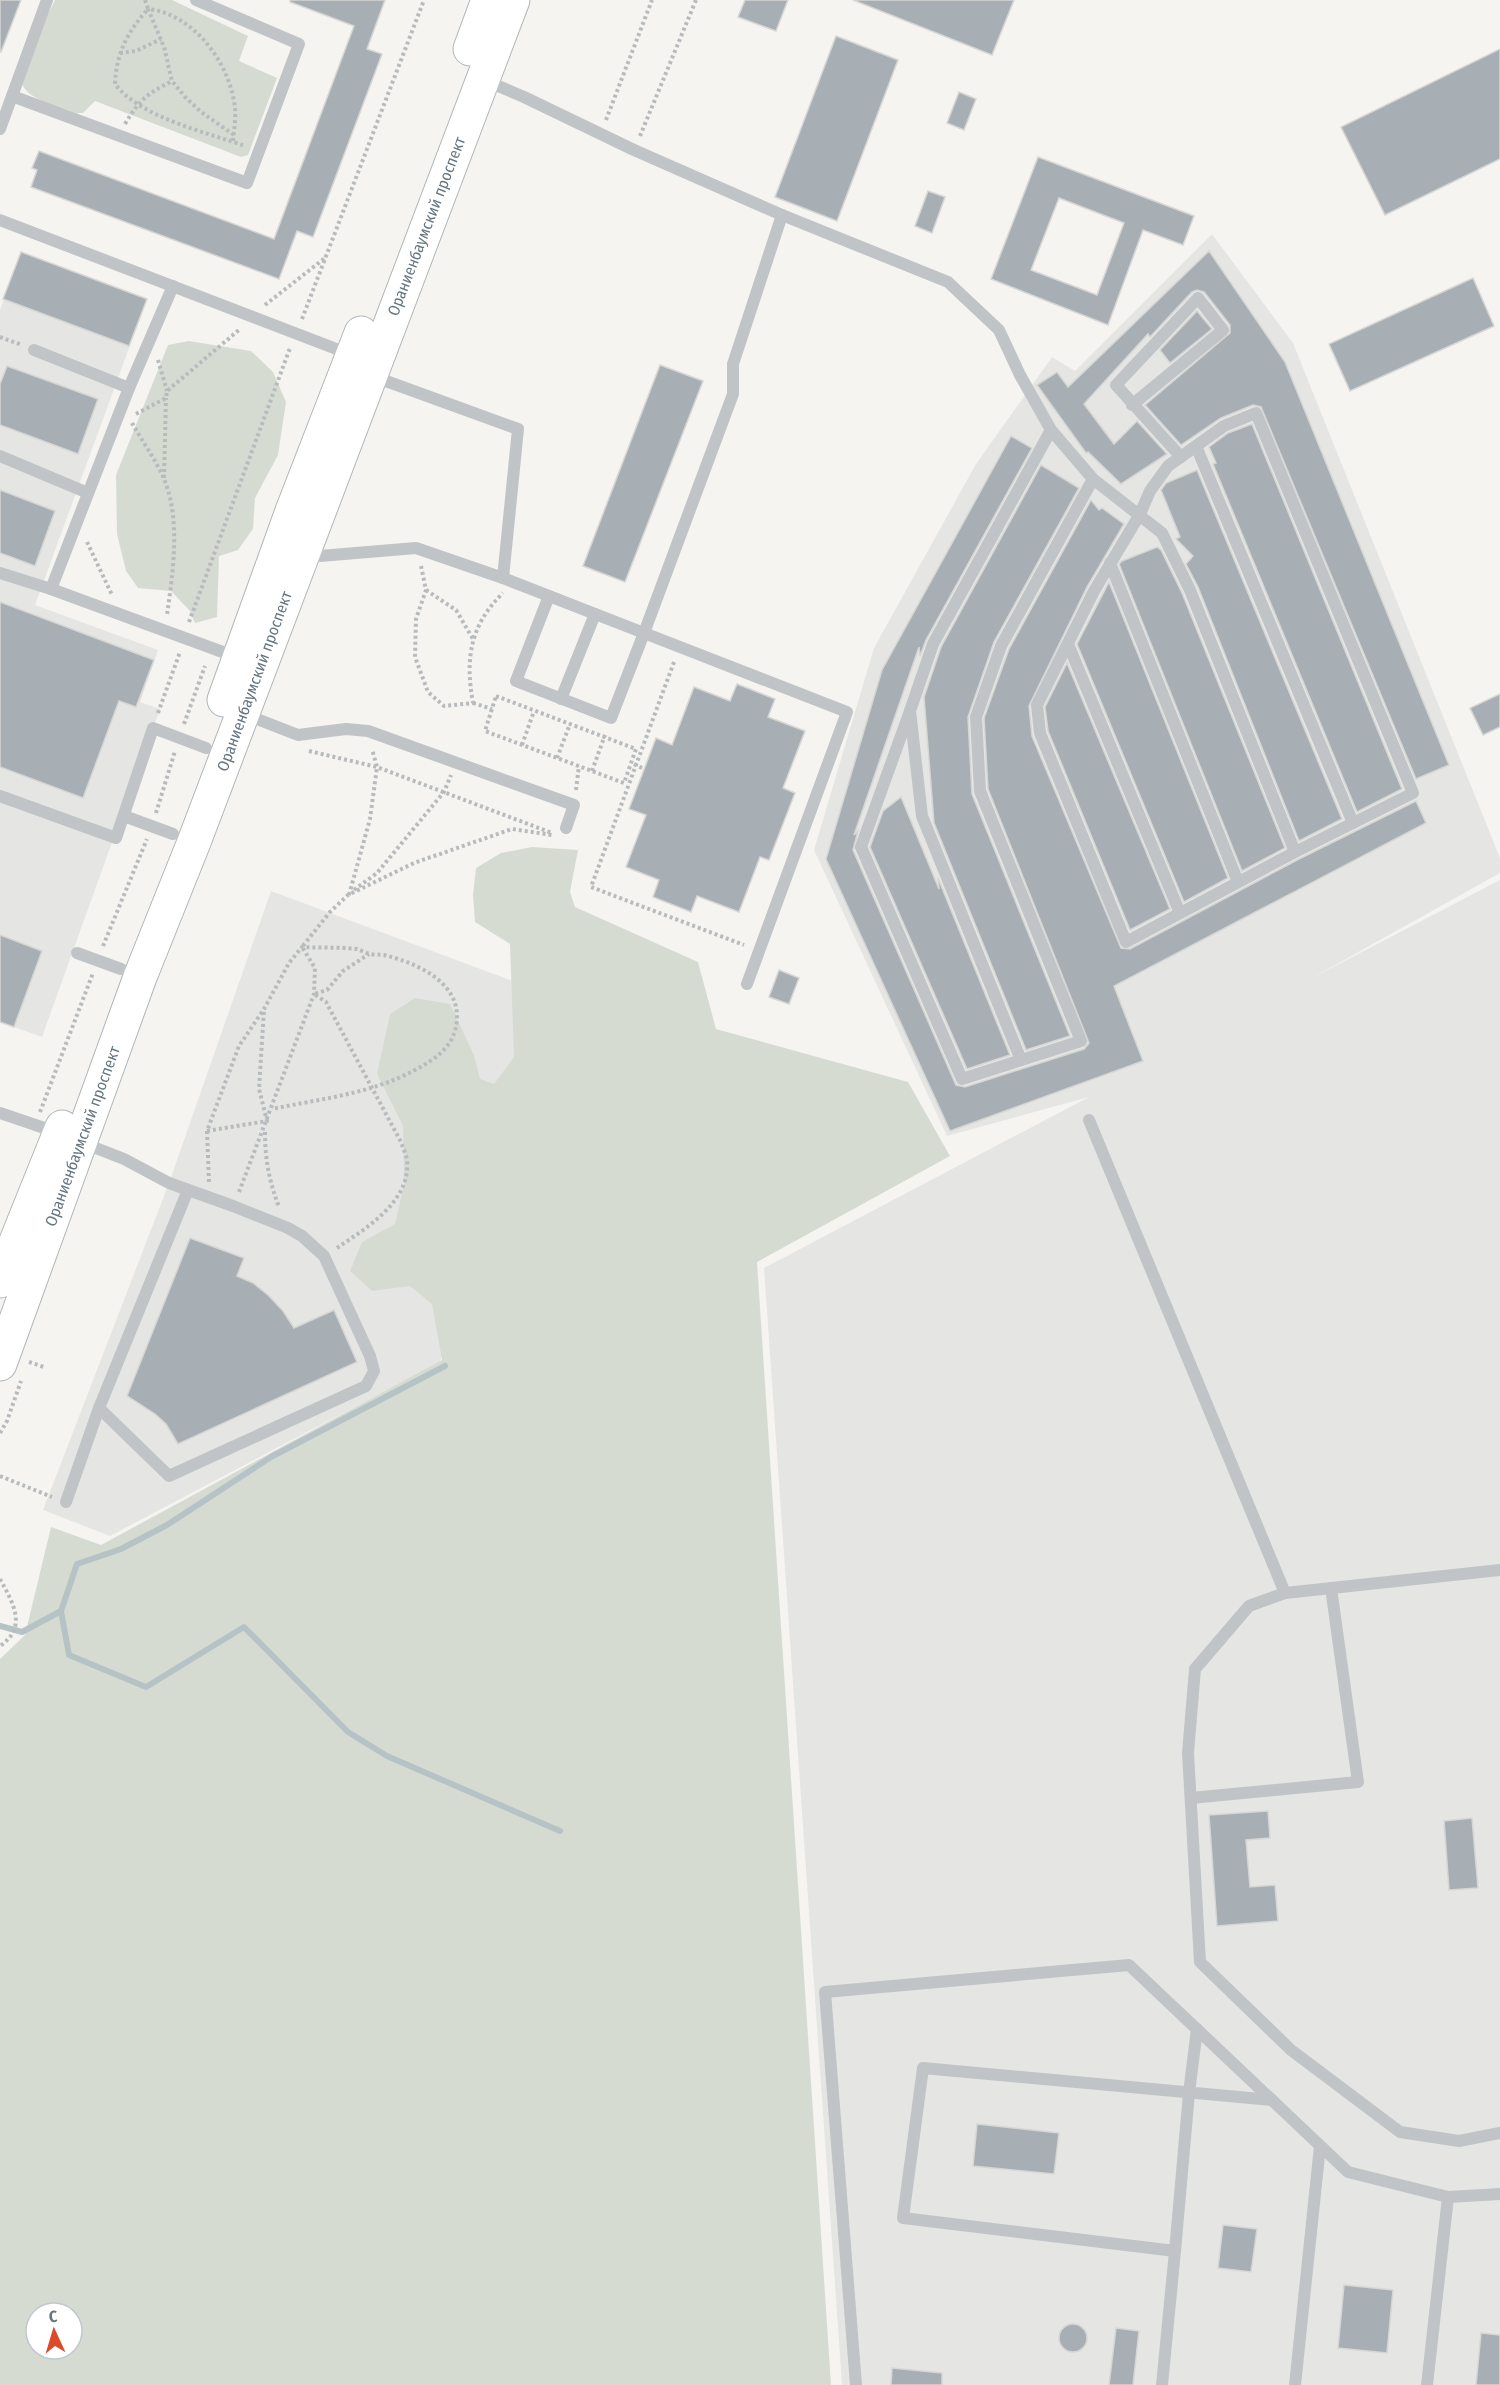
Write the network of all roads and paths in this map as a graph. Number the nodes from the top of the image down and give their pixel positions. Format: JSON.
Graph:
{"nodes":[{"id":1,"x":47,"y":0,"type":"edge"},
{"id":2,"x":145,"y":0,"type":"edge"},
{"id":3,"x":196,"y":0,"type":"edge"},
{"id":4,"x":424,"y":0,"type":"edge"},
{"id":5,"x":652,"y":0,"type":"edge"},
{"id":6,"x":696,"y":0,"type":"edge"},
{"id":7,"x":504,"y":1,"type":"edge"},
{"id":8,"x":148,"y":9,"type":"junction"},
{"id":9,"x":161,"y":39,"type":"junction"},
{"id":10,"x":120,"y":53,"type":"junction"},
{"id":11,"x":471,"y":76,"type":"junction"},
{"id":12,"x":172,"y":81,"type":"junction"},
{"id":13,"x":12,"y":96,"type":"junction"},
{"id":14,"x":137,"y":104,"type":"junction"},
{"id":15,"x":0,"y":129,"type":"edge"},
{"id":16,"x":601,"y":134,"type":"junction"},
{"id":17,"x":118,"y":135,"type":"junction"},
{"id":18,"x":234,"y":135,"type":"junction"},
{"id":19,"x":233,"y":141,"type":"junction"},
{"id":20,"x":634,"y":150,"type":"junction"},
{"id":21,"x":259,"y":151,"type":"junction"},
{"id":22,"x":782,"y":215,"type":"junction"},
{"id":23,"x":0,"y":220,"type":"edge"},
{"id":24,"x":325,"y":257,"type":"junction"},
{"id":25,"x":173,"y":286,"type":"junction"},
{"id":26,"x":251,"y":316,"type":"junction"},
{"id":27,"x":296,"y":334,"type":"junction"},
{"id":28,"x":0,"y":337,"type":"edge"},
{"id":29,"x":34,"y":350,"type":"joint"},
{"id":30,"x":363,"y":360,"type":"junction"},
{"id":31,"x":129,"y":388,"type":"junction"},
{"id":32,"x":166,"y":398,"type":"junction"},
{"id":33,"x":1132,"y":405,"type":"junction"},
{"id":34,"x":1052,"y":430,"type":"junction"},
{"id":35,"x":1196,"y":446,"type":"junction"},
{"id":36,"x":0,"y":456,"type":"edge"},
{"id":37,"x":1181,"y":457,"type":"junction"},
{"id":38,"x":164,"y":479,"type":"junction"},
{"id":39,"x":1093,"y":479,"type":"junction"},
{"id":40,"x":88,"y":492,"type":"junction"},
{"id":41,"x":1140,"y":514,"type":"junction"},
{"id":42,"x":77,"y":522,"type":"junction"},
{"id":43,"x":417,"y":548,"type":"junction"},
{"id":44,"x":292,"y":549,"type":"junction"},
{"id":45,"x":1110,"y":563,"type":"junction"},
{"id":46,"x":0,"y":573,"type":"edge"},
{"id":47,"x":503,"y":578,"type":"junction"},
{"id":48,"x":517,"y":583,"type":"junction"},
{"id":49,"x":51,"y":589,"type":"junction"},
{"id":50,"x":426,"y":590,"type":"junction"},
{"id":51,"x":112,"y":596,"type":"dead end"},
{"id":52,"x":549,"y":596,"type":"junction"},
{"id":53,"x":156,"y":612,"type":"dead end"},
{"id":54,"x":595,"y":614,"type":"junction"},
{"id":55,"x":167,"y":616,"type":"junction"},
{"id":56,"x":165,"y":631,"type":"junction"},
{"id":57,"x":644,"y":633,"type":"junction"},
{"id":58,"x":183,"y":637,"type":"junction"},
{"id":59,"x":473,"y":640,"type":"junction"},
{"id":60,"x":1068,"y":644,"type":"junction"},
{"id":61,"x":681,"y":648,"type":"junction"},
{"id":62,"x":226,"y":653,"type":"junction"},
{"id":63,"x":561,"y":699,"type":"junction"},
{"id":64,"x":473,"y":703,"type":"junction"},
{"id":65,"x":492,"y":709,"type":"junction"},
{"id":66,"x":534,"y":711,"type":"junction"},
{"id":67,"x":910,"y":711,"type":"junction"},
{"id":68,"x":243,"y":713,"type":"junction"},
{"id":69,"x":570,"y":724,"type":"junction"},
{"id":70,"x":153,"y":728,"type":"junction"},
{"id":71,"x":368,"y":731,"type":"junction"},
{"id":72,"x":604,"y":736,"type":"junction"},
{"id":73,"x":192,"y":743,"type":"junction"},
{"id":74,"x":522,"y":745,"type":"junction"},
{"id":75,"x":301,"y":749,"type":"dead end"},
{"id":76,"x":557,"y":758,"type":"junction"},
{"id":77,"x":457,"y":763,"type":"junction"},
{"id":78,"x":633,"y":764,"type":"junction"},
{"id":79,"x":579,"y":766,"type":"junction"},
{"id":80,"x":377,"y":767,"type":"junction"},
{"id":81,"x":644,"y":769,"type":"dead end"},
{"id":82,"x":592,"y":771,"type":"junction"},
{"id":83,"x":444,"y":792,"type":"junction"},
{"id":84,"x":0,"y":796,"type":"edge"},
{"id":85,"x":574,"y":805,"type":"junction"},
{"id":86,"x":124,"y":816,"type":"junction"},
{"id":87,"x":1353,"y":823,"type":"junction"},
{"id":88,"x":566,"y":828,"type":"dead end"},
{"id":89,"x":173,"y":834,"type":"junction"},
{"id":90,"x":1295,"y":852,"type":"junction"},
{"id":91,"x":1238,"y":882,"type":"junction"},
{"id":92,"x":348,"y":895,"type":"junction"},
{"id":93,"x":1180,"y":913,"type":"junction"},
{"id":94,"x":302,"y":947,"type":"junction"},
{"id":95,"x":759,"y":951,"type":"junction"},
{"id":96,"x":77,"y":953,"type":"dead end"},
{"id":97,"x":370,"y":954,"type":"junction"},
{"id":98,"x":119,"y":969,"type":"junction"},
{"id":99,"x":747,"y":984,"type":"dead end"},
{"id":100,"x":314,"y":994,"type":"junction"},
{"id":101,"x":264,"y":1009,"type":"junction"},
{"id":102,"x":1022,"y":1060,"type":"junction"},
{"id":103,"x":371,"y":1088,"type":"junction"},
{"id":104,"x":271,"y":1110,"type":"junction"},
{"id":105,"x":0,"y":1113,"type":"edge"},
{"id":106,"x":1089,"y":1120,"type":"dead end"},
{"id":107,"x":267,"y":1121,"type":"junction"},
{"id":108,"x":264,"y":1129,"type":"junction"},
{"id":109,"x":207,"y":1131,"type":"junction"},
{"id":110,"x":58,"y":1133,"type":"junction"},
{"id":111,"x":188,"y":1190,"type":"junction"},
{"id":112,"x":209,"y":1198,"type":"junction"},
{"id":113,"x":233,"y":1206,"type":"junction"},
{"id":114,"x":288,"y":1228,"type":"junction"},
{"id":115,"x":324,"y":1256,"type":"junction"},
{"id":116,"x":0,"y":1281,"type":"edge"},
{"id":117,"x":44,"y":1367,"type":"dead end"},
{"id":118,"x":16,"y":1371,"type":"edge"},
{"id":119,"x":99,"y":1408,"type":"junction"},
{"id":120,"x":0,"y":1433,"type":"edge"},
{"id":121,"x":0,"y":1476,"type":"edge"},
{"id":122,"x":48,"y":1495,"type":"dead end"},
{"id":123,"x":66,"y":1502,"type":"dead end"},
{"id":124,"x":1500,"y":1570,"type":"edge"},
{"id":125,"x":0,"y":1579,"type":"edge"},
{"id":126,"x":1331,"y":1588,"type":"junction"},
{"id":127,"x":1285,"y":1593,"type":"junction"},
{"id":128,"x":0,"y":1646,"type":"edge"},
{"id":129,"x":1191,"y":1798,"type":"junction"},
{"id":130,"x":1197,"y":2029,"type":"junction"},
{"id":131,"x":1188,"y":2093,"type":"junction"},
{"id":132,"x":1272,"y":2100,"type":"junction"},
{"id":133,"x":1500,"y":2133,"type":"edge"},
{"id":134,"x":1320,"y":2146,"type":"junction"},
{"id":135,"x":1500,"y":2194,"type":"edge"},
{"id":136,"x":1448,"y":2197,"type":"junction"},
{"id":137,"x":1175,"y":2251,"type":"junction"},
{"id":138,"x":856,"y":2385,"type":"edge"},
{"id":139,"x":1162,"y":2385,"type":"edge"},
{"id":140,"x":1295,"y":2385,"type":"edge"},
{"id":141,"x":1427,"y":2385,"type":"edge"}],
"edges":[{"from":1,"to":13,"type":"lane"},
{"from":2,"to":8,"type":"path"},
{"from":3,"to":21,"type":"lane"},
{"from":4,"to":24,"type":"path"},
{"from":5,"to":16,"type":"path"},
{"from":6,"to":20,"type":"path"},
{"from":7,"to":11,"type":"main road","name":"Ораниенбаумский проспект"},
{"from":8,"to":9,"type":"path"},
{"from":8,"to":10,"type":"path"},
{"from":8,"to":18,"type":"path"},
{"from":9,"to":10,"type":"path"},
{"from":9,"to":12,"type":"path"},
{"from":10,"to":14,"type":"path"},
{"from":11,"to":16,"type":"lane"},
{"from":11,"to":30,"type":"main road","name":"Ораниенбаумский проспект"},
{"from":12,"to":14,"type":"path"},
{"from":12,"to":18,"type":"path"},
{"from":13,"to":15,"type":"lane"},
{"from":13,"to":17,"type":"lane"},
{"from":14,"to":17,"type":"path"},
{"from":14,"to":19,"type":"path"},
{"from":16,"to":20,"type":"lane"},
{"from":17,"to":21,"type":"lane"},
{"from":18,"to":19,"type":"path"},
{"from":19,"to":21,"type":"path"},
{"from":20,"to":22,"type":"lane"},
{"from":22,"to":34,"type":"lane"},
{"from":22,"to":57,"type":"lane"},
{"from":23,"to":25,"type":"lane"},
{"from":24,"to":26,"type":"path"},
{"from":24,"to":27,"type":"path"},
{"from":25,"to":26,"type":"lane"},
{"from":25,"to":31,"type":"lane"},
{"from":26,"to":27,"type":"lane"},
{"from":26,"to":32,"type":"path"},
{"from":27,"to":30,"type":"lane"},
{"from":27,"to":58,"type":"path"},
{"from":28,"to":29,"type":"path"},
{"from":29,"to":31,"type":"lane"},
{"from":30,"to":44,"type":"main road","name":"Ораниенбаумский проспект"},
{"from":30,"to":47,"type":"lane"},
{"from":31,"to":40,"type":"lane"},
{"from":32,"to":38,"type":"path"},
{"from":32,"to":38,"type":"path"},
{"from":33,"to":33,"type":"lane"},
{"from":33,"to":37,"type":"lane"},
{"from":34,"to":39,"type":"lane"},
{"from":34,"to":67,"type":"lane"},
{"from":35,"to":37,"type":"lane"},
{"from":35,"to":87,"type":"lane"},
{"from":35,"to":87,"type":"lane"},
{"from":36,"to":40,"type":"lane"},
{"from":37,"to":41,"type":"lane"},
{"from":38,"to":55,"type":"path"},
{"from":39,"to":41,"type":"lane"},
{"from":39,"to":102,"type":"lane"},
{"from":40,"to":42,"type":"lane"},
{"from":41,"to":45,"type":"lane"},
{"from":41,"to":90,"type":"lane"},
{"from":42,"to":49,"type":"lane"},
{"from":42,"to":51,"type":"path"},
{"from":43,"to":44,"type":"lane"},
{"from":43,"to":47,"type":"lane"},
{"from":43,"to":50,"type":"path"},
{"from":44,"to":62,"type":"main road","name":"Ораниенбаумский проспект"},
{"from":44,"to":68,"type":"main road","name":"Ораниенбаумский проспект"},
{"from":45,"to":60,"type":"lane"},
{"from":45,"to":91,"type":"lane"},
{"from":46,"to":49,"type":"lane"},
{"from":47,"to":48,"type":"lane"},
{"from":48,"to":52,"type":"lane"},
{"from":48,"to":59,"type":"path"},
{"from":49,"to":56,"type":"lane"},
{"from":50,"to":59,"type":"path"},
{"from":50,"to":64,"type":"path"},
{"from":52,"to":54,"type":"lane"},
{"from":52,"to":63,"type":"lane"},
{"from":53,"to":55,"type":"path"},
{"from":54,"to":57,"type":"lane"},
{"from":54,"to":63,"type":"lane"},
{"from":55,"to":56,"type":"path"},
{"from":56,"to":58,"type":"lane"},
{"from":57,"to":61,"type":"lane"},
{"from":57,"to":63,"type":"lane"},
{"from":58,"to":62,"type":"lane"},
{"from":58,"to":70,"type":"path"},
{"from":59,"to":64,"type":"path"},
{"from":60,"to":93,"type":"lane"},
{"from":60,"to":93,"type":"lane"},
{"from":61,"to":78,"type":"path"},
{"from":61,"to":95,"type":"lane"},
{"from":62,"to":73,"type":"main road","name":"Ораниенбаумский проспект"},
{"from":62,"to":73,"type":"path"},
{"from":64,"to":65,"type":"path"},
{"from":65,"to":66,"type":"path"},
{"from":65,"to":74,"type":"path"},
{"from":66,"to":69,"type":"path"},
{"from":66,"to":74,"type":"path"},
{"from":67,"to":102,"type":"lane"},
{"from":67,"to":102,"type":"lane"},
{"from":68,"to":71,"type":"lane"},
{"from":68,"to":89,"type":"main road","name":"Ораниенбаумский проспект"},
{"from":69,"to":72,"type":"path"},
{"from":69,"to":76,"type":"path"},
{"from":70,"to":73,"type":"lane"},
{"from":70,"to":86,"type":"lane"},
{"from":71,"to":77,"type":"lane"},
{"from":71,"to":80,"type":"path"},
{"from":72,"to":78,"type":"path"},
{"from":72,"to":82,"type":"path"},
{"from":73,"to":89,"type":"main road","name":"Ораниенбаумский проспект"},
{"from":73,"to":89,"type":"path"},
{"from":74,"to":76,"type":"path"},
{"from":75,"to":80,"type":"path"},
{"from":76,"to":79,"type":"path"},
{"from":77,"to":83,"type":"path"},
{"from":77,"to":85,"type":"lane"},
{"from":78,"to":81,"type":"path"},
{"from":78,"to":82,"type":"path"},
{"from":78,"to":95,"type":"path"},
{"from":79,"to":82,"type":"path"},
{"from":79,"to":85,"type":"path"},
{"from":80,"to":83,"type":"path"},
{"from":80,"to":92,"type":"path"},
{"from":83,"to":92,"type":"path"},
{"from":83,"to":92,"type":"path"},
{"from":84,"to":86,"type":"lane"},
{"from":85,"to":88,"type":"lane"},
{"from":86,"to":89,"type":"lane"},
{"from":87,"to":90,"type":"lane"},
{"from":89,"to":98,"type":"main road","name":"Ораниенбаумский проспект"},
{"from":89,"to":98,"type":"path"},
{"from":90,"to":91,"type":"lane"},
{"from":91,"to":93,"type":"lane"},
{"from":92,"to":94,"type":"path"},
{"from":94,"to":97,"type":"path"},
{"from":94,"to":100,"type":"path"},
{"from":94,"to":101,"type":"path"},
{"from":95,"to":99,"type":"lane"},
{"from":96,"to":98,"type":"lane"},
{"from":97,"to":100,"type":"path"},
{"from":97,"to":103,"type":"path"},
{"from":98,"to":110,"type":"main road","name":"Ораниенбаумский проспект"},
{"from":98,"to":110,"type":"path"},
{"from":100,"to":103,"type":"path"},
{"from":100,"to":104,"type":"path"},
{"from":101,"to":107,"type":"path"},
{"from":101,"to":109,"type":"path"},
{"from":103,"to":104,"type":"path"},
{"from":103,"to":115,"type":"path"},
{"from":104,"to":107,"type":"path"},
{"from":105,"to":110,"type":"lane"},
{"from":106,"to":127,"type":"lane"},
{"from":107,"to":108,"type":"path"},
{"from":107,"to":109,"type":"path"},
{"from":108,"to":113,"type":"path"},
{"from":108,"to":114,"type":"path"},
{"from":109,"to":112,"type":"path"},
{"from":110,"to":111,"type":"lane"},
{"from":110,"to":116,"type":"main road","name":"Ораниенбаумский проспект"},
{"from":110,"to":118,"type":"main road","name":"Ораниенбаумский проспект"},
{"from":111,"to":112,"type":"lane"},
{"from":111,"to":119,"type":"lane"},
{"from":112,"to":113,"type":"lane"},
{"from":113,"to":114,"type":"lane"},
{"from":114,"to":115,"type":"lane"},
{"from":115,"to":119,"type":"lane"},
{"from":117,"to":118,"type":"path"},
{"from":118,"to":120,"type":"path"},
{"from":119,"to":123,"type":"lane"},
{"from":121,"to":122,"type":"path"},
{"from":124,"to":126,"type":"lane"},
{"from":125,"to":128,"type":"path"},
{"from":126,"to":127,"type":"lane"},
{"from":126,"to":129,"type":"lane"},
{"from":127,"to":129,"type":"lane"},
{"from":129,"to":133,"type":"lane"},
{"from":130,"to":131,"type":"lane"},
{"from":130,"to":132,"type":"lane"},
{"from":130,"to":138,"type":"lane"},
{"from":131,"to":132,"type":"lane"},
{"from":131,"to":137,"type":"lane"},
{"from":131,"to":137,"type":"lane"},
{"from":132,"to":134,"type":"lane"},
{"from":134,"to":136,"type":"lane"},
{"from":134,"to":140,"type":"lane"},
{"from":135,"to":136,"type":"lane"},
{"from":136,"to":141,"type":"lane"},
{"from":137,"to":139,"type":"lane"}]}
